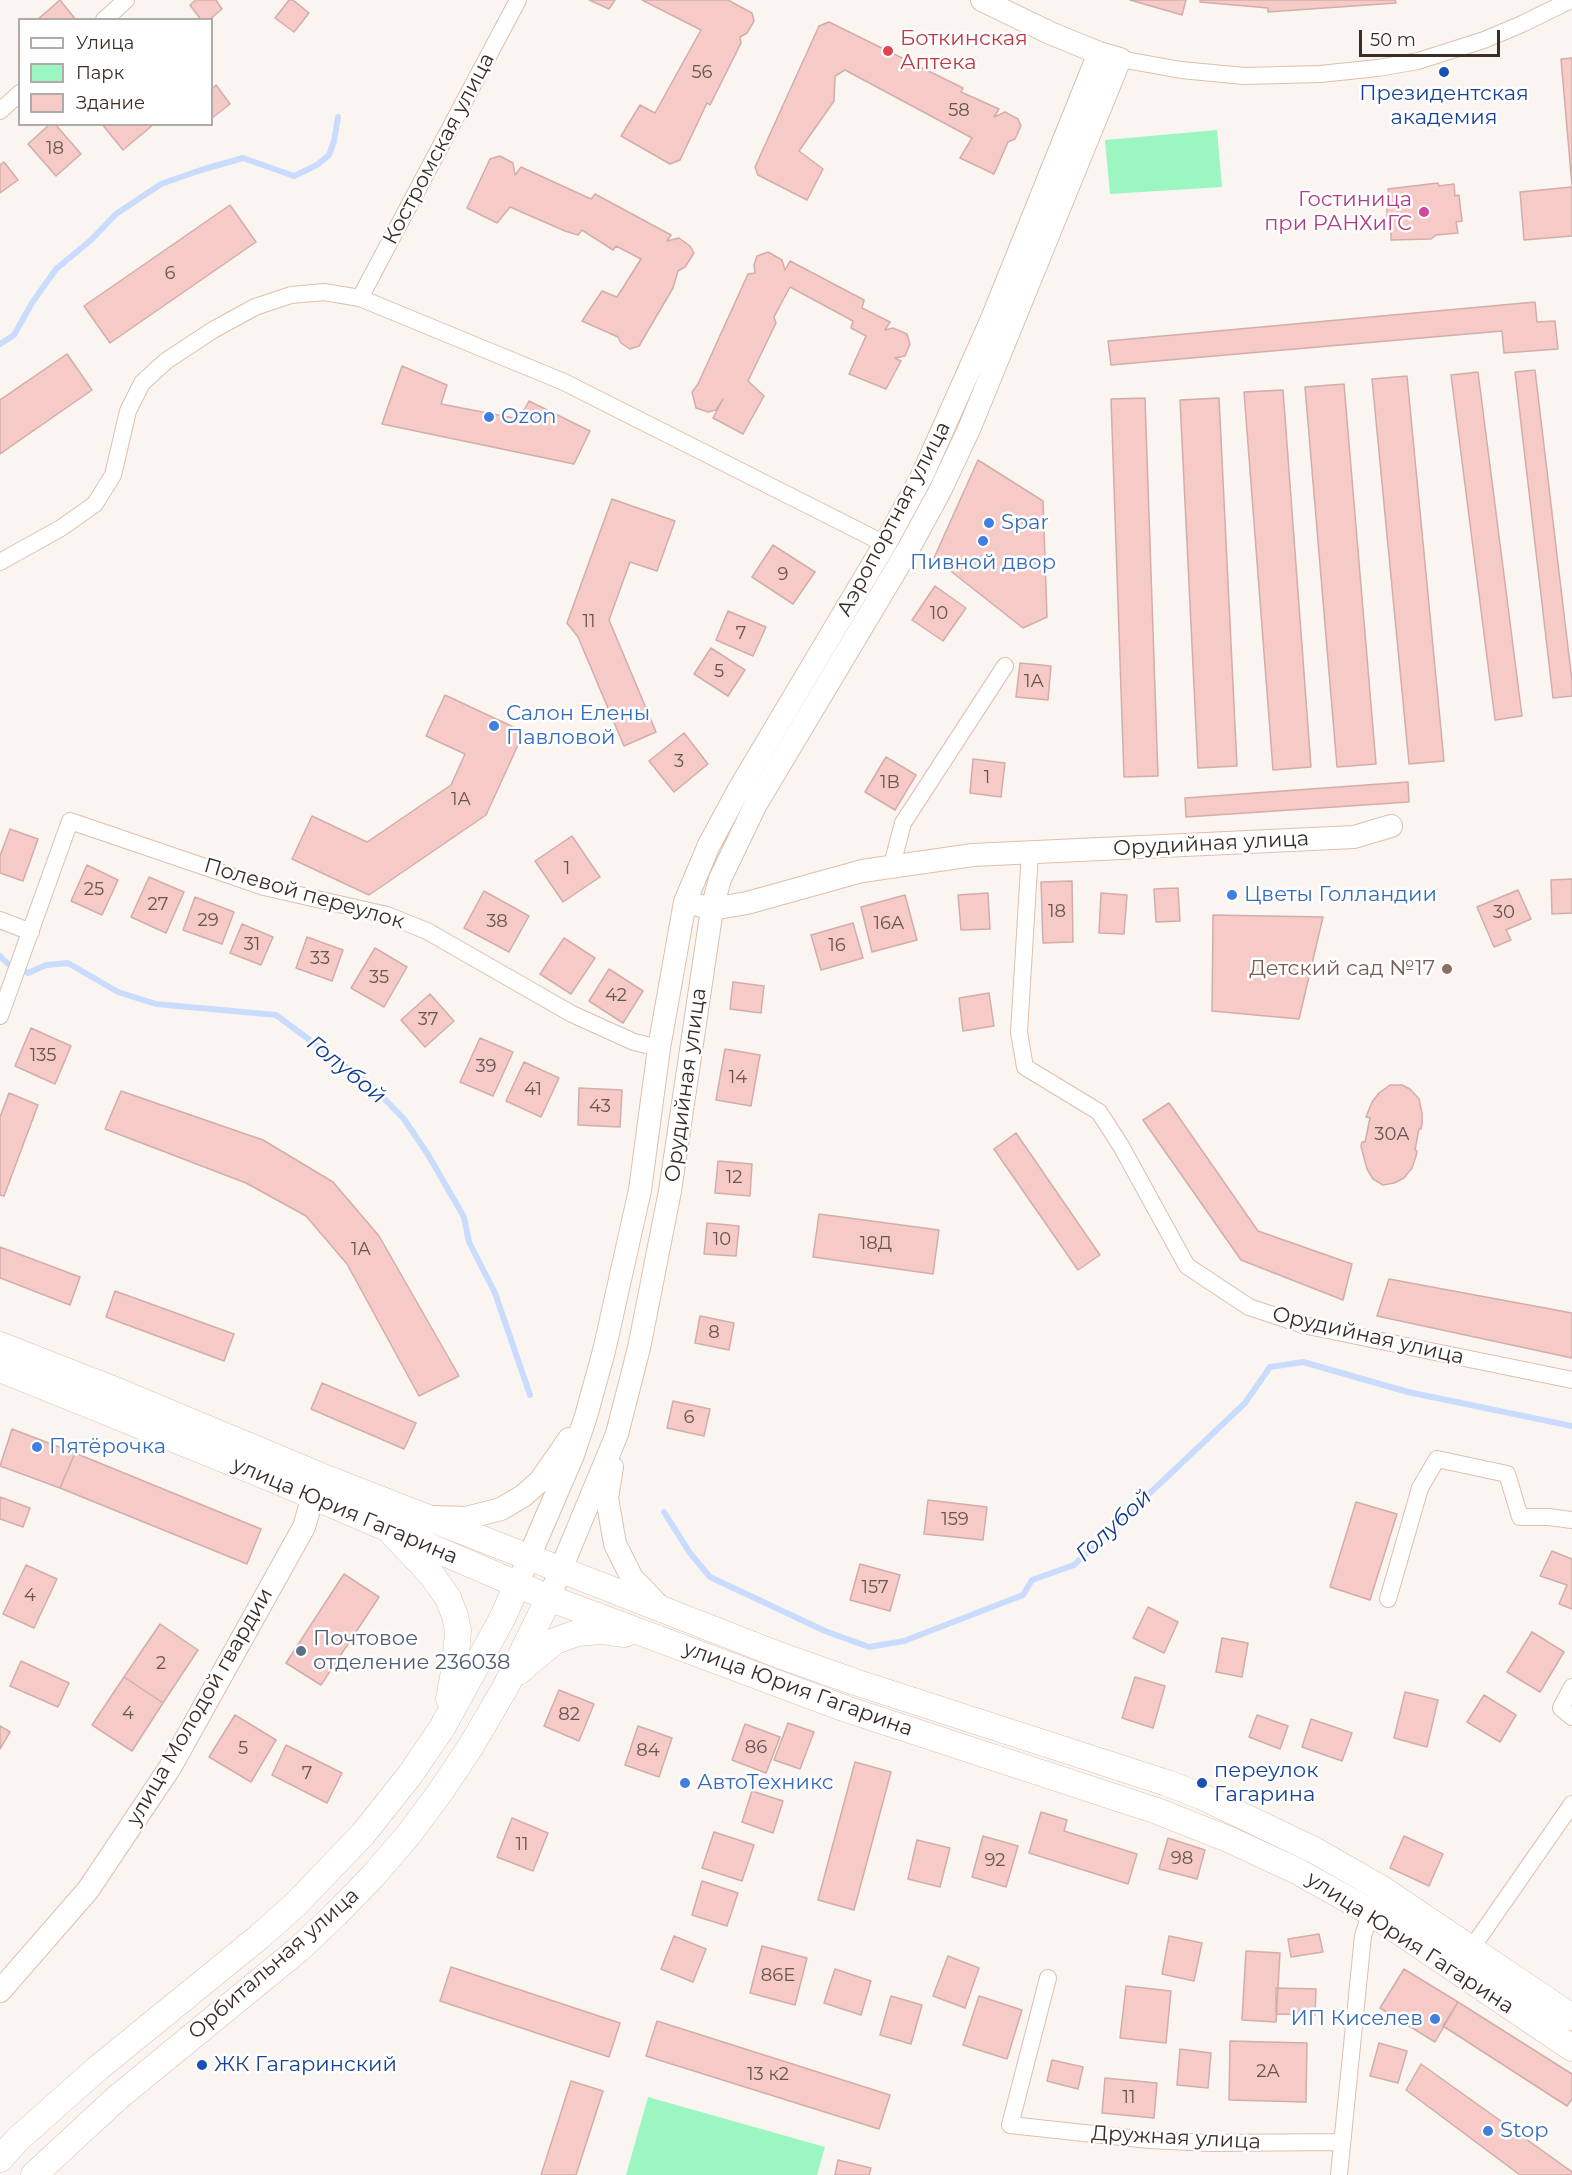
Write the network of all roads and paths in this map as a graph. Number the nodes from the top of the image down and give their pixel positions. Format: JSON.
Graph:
{"nodes":[{"id":1,"x":126,"y":0,"type":"edge"},
{"id":2,"x":518,"y":0,"type":"edge"},
{"id":3,"x":982,"y":0,"type":"edge"},
{"id":4,"x":1571,"y":0,"type":"edge"},
{"id":5,"x":106,"y":18,"type":"edge"},
{"id":6,"x":1109,"y":56,"type":"junction"},
{"id":7,"x":18,"y":95,"type":"edge"},
{"id":8,"x":0,"y":111,"type":"edge"},
{"id":9,"x":360,"y":298,"type":"junction"},
{"id":10,"x":885,"y":543,"type":"junction"},
{"id":11,"x":0,"y":562,"type":"edge"},
{"id":12,"x":1005,"y":666,"type":"dead end"},
{"id":13,"x":1391,"y":826,"type":"dead end"},
{"id":14,"x":1029,"y":852,"type":"junction"},
{"id":15,"x":892,"y":865,"type":"junction"},
{"id":16,"x":685,"y":902,"type":"junction"},
{"id":17,"x":712,"y":909,"type":"junction"},
{"id":18,"x":0,"y":920,"type":"edge"},
{"id":19,"x":32,"y":932,"type":"junction"},
{"id":20,"x":0,"y":1016,"type":"edge"},
{"id":21,"x":659,"y":1048,"type":"junction"},
{"id":22,"x":0,"y":1345,"type":"edge"},
{"id":23,"x":0,"y":1370,"type":"edge"},
{"id":24,"x":1572,"y":1380,"type":"edge"},
{"id":25,"x":586,"y":1416,"type":"junction"},
{"id":26,"x":617,"y":1434,"type":"junction"},
{"id":27,"x":313,"y":1496,"type":"junction"},
{"id":28,"x":424,"y":1516,"type":"junction"},
{"id":29,"x":1572,"y":1520,"type":"edge"},
{"id":30,"x":388,"y":1529,"type":"junction"},
{"id":31,"x":529,"y":1557,"type":"junction"},
{"id":32,"x":561,"y":1570,"type":"junction"},
{"id":33,"x":517,"y":1585,"type":"junction"},
{"id":34,"x":549,"y":1598,"type":"junction"},
{"id":35,"x":1388,"y":1599,"type":"dead end"},
{"id":36,"x":663,"y":1610,"type":"junction"},
{"id":37,"x":655,"y":1638,"type":"junction"},
{"id":38,"x":1572,"y":1687,"type":"edge"},
{"id":39,"x":505,"y":1688,"type":"junction"},
{"id":40,"x":1572,"y":1717,"type":"edge"},
{"id":41,"x":442,"y":1728,"type":"junction"},
{"id":42,"x":1572,"y":1804,"type":"edge"},
{"id":43,"x":1382,"y":1888,"type":"junction"},
{"id":44,"x":1370,"y":1912,"type":"junction"},
{"id":45,"x":1471,"y":1948,"type":"junction"},
{"id":46,"x":1048,"y":1978,"type":"dead end"},
{"id":47,"x":0,"y":1991,"type":"edge"},
{"id":48,"x":1572,"y":2017,"type":"edge"},
{"id":49,"x":1572,"y":2048,"type":"edge"},
{"id":50,"x":1341,"y":2142,"type":"junction"},
{"id":51,"x":0,"y":2159,"type":"edge"},
{"id":52,"x":34,"y":2175,"type":"edge"},
{"id":53,"x":1339,"y":2175,"type":"edge"}],
"edges":[{"from":1,"to":5,"type":"street"},
{"from":2,"to":9,"type":"street","name":"Костромская улица"},
{"from":3,"to":6,"type":"main road"},
{"from":4,"to":6,"type":"street"},
{"from":6,"to":10,"type":"main road","name":"Аэропортная улица"},
{"from":6,"to":17,"type":"main road","name":"Аэропортная улица"},
{"from":7,"to":8,"type":"street"},
{"from":9,"to":10,"type":"street"},
{"from":9,"to":11,"type":"street"},
{"from":10,"to":16,"type":"main road","name":"Аэропортная улица"},
{"from":12,"to":15,"type":"street"},
{"from":13,"to":14,"type":"main road","name":"Орудийная улица"},
{"from":14,"to":15,"type":"main road","name":"Орудийная улица"},
{"from":14,"to":24,"type":"street","name":"Орудийная улица"},
{"from":15,"to":17,"type":"main road","name":"Орудийная улица"},
{"from":16,"to":17,"type":"main road"},
{"from":16,"to":21,"type":"main road","name":"Орудийная улица"},
{"from":17,"to":26,"type":"main road","name":"Орудийная улица"},
{"from":18,"to":19,"type":"street"},
{"from":19,"to":20,"type":"street"},
{"from":19,"to":21,"type":"street","name":"Полевой переулок"},
{"from":21,"to":25,"type":"main road","name":"Орудийная улица"},
{"from":22,"to":28,"type":"main road","name":"улица Юрия Гагарина"},
{"from":23,"to":27,"type":"main road","name":"улица Юрия Гагарина"},
{"from":25,"to":28,"type":"main road"},
{"from":25,"to":31,"type":"main road","name":"Орудийная улица"},
{"from":26,"to":32,"type":"main road","name":"Орудийная улица"},
{"from":26,"to":36,"type":"main road"},
{"from":27,"to":30,"type":"main road","name":"улица Юрия Гагарина"},
{"from":27,"to":47,"type":"main road","name":"улица Молодой гвардии"},
{"from":28,"to":31,"type":"main road","name":"улица Юрия Гагарина"},
{"from":29,"to":35,"type":"street"},
{"from":30,"to":33,"type":"main road","name":"улица Юрия Гагарина"},
{"from":30,"to":41,"type":"main road"},
{"from":31,"to":32,"type":"main road","name":"улица Юрия Гагарина"},
{"from":31,"to":33,"type":"main road","name":"Орудийная улица"},
{"from":32,"to":34,"type":"main road","name":"Орудийная улица"},
{"from":32,"to":36,"type":"main road","name":"улица Юрия Гагарина"},
{"from":33,"to":34,"type":"main road","name":"улица Юрия Гагарина"},
{"from":33,"to":41,"type":"main road","name":"Орбитальная улица"},
{"from":34,"to":37,"type":"main road","name":"улица Юрия Гагарина"},
{"from":34,"to":39,"type":"main road","name":"Орбитальная улица"},
{"from":36,"to":43,"type":"main road","name":"улица Юрия Гагарина"},
{"from":37,"to":39,"type":"main road"},
{"from":37,"to":44,"type":"main road","name":"улица Юрия Гагарина"},
{"from":38,"to":40,"type":"street"},
{"from":39,"to":52,"type":"main road","name":"Орбитальная улица"},
{"from":41,"to":51,"type":"main road","name":"Орбитальная улица"},
{"from":42,"to":45,"type":"street"},
{"from":43,"to":44,"type":"street"},
{"from":43,"to":45,"type":"main road","name":"улица Юрия Гагарина"},
{"from":44,"to":49,"type":"main road","name":"улица Юрия Гагарина"},
{"from":44,"to":50,"type":"street"},
{"from":45,"to":48,"type":"main road","name":"улица Юрия Гагарина"},
{"from":46,"to":50,"type":"street","name":"Дружная улица"},
{"from":50,"to":53,"type":"street"}]}
